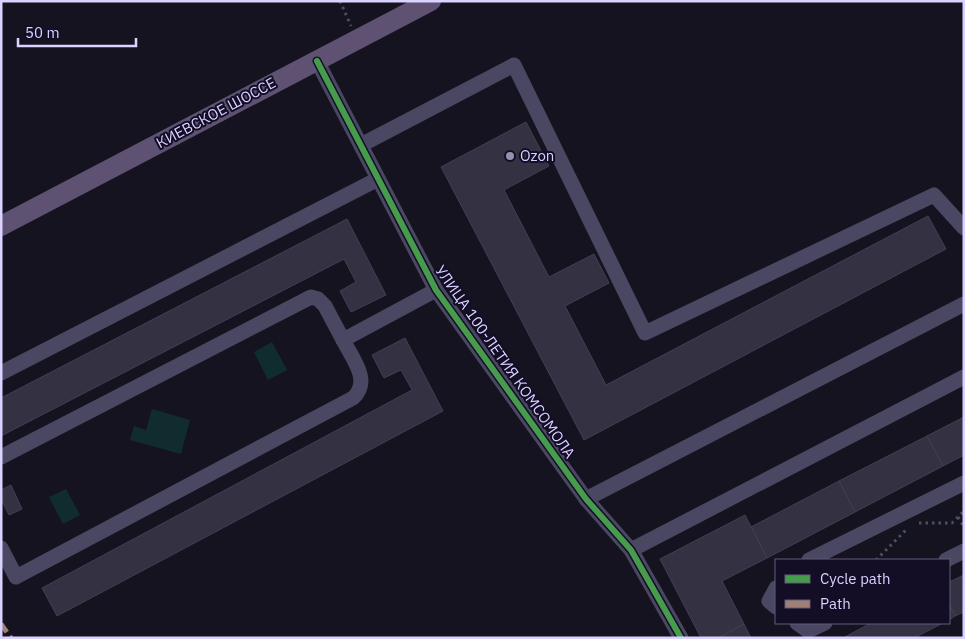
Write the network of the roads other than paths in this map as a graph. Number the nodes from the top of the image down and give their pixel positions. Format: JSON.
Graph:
{"nodes":[{"id":1,"x":431,"y":1,"type":"edge"},
{"id":2,"x":317,"y":61,"type":"junction"},
{"id":3,"x":361,"y":145,"type":"junction"},
{"id":4,"x":378,"y":179,"type":"junction"},
{"id":5,"x":1,"y":226,"type":"edge"},
{"id":6,"x":964,"y":228,"type":"edge"},
{"id":7,"x":436,"y":290,"type":"junction"},
{"id":8,"x":964,"y":304,"type":"edge"},
{"id":9,"x":343,"y":340,"type":"junction"},
{"id":10,"x":1,"y":373,"type":"edge"},
{"id":11,"x":964,"y":377,"type":"edge"},
{"id":12,"x":1,"y":457,"type":"edge"},
{"id":13,"x":964,"y":483,"type":"edge"},
{"id":14,"x":586,"y":499,"type":"junction"},
{"id":15,"x":1,"y":548,"type":"edge"},
{"id":16,"x":631,"y":550,"type":"junction"},
{"id":17,"x":964,"y":551,"type":"edge"},
{"id":18,"x":811,"y":559,"type":"edge"},
{"id":19,"x":948,"y":559,"type":"edge"},
{"id":20,"x":775,"y":590,"type":"edge"},
{"id":21,"x":775,"y":606,"type":"edge"},
{"id":22,"x":798,"y":624,"type":"edge"},
{"id":23,"x":823,"y":624,"type":"edge"},
{"id":24,"x":681,"y":638,"type":"edge"}],
"edges":[{"from":1,"to":2,"type":"main road","name":"КИЕВСКОЕ ШОССЕ"},
{"from":2,"to":3,"type":"street","name":"УЛИЦА 100-ЛЕТИЯ КОМСОМОЛА"},
{"from":2,"to":5,"type":"main road","name":"КИЕВСКОЕ ШОССЕ"},
{"from":3,"to":4,"type":"street","name":"УЛИЦА 100-ЛЕТИЯ КОМСОМОЛА"},
{"from":3,"to":6,"type":"street"},
{"from":4,"to":7,"type":"street","name":"УЛИЦА 100-ЛЕТИЯ КОМСОМОЛА"},
{"from":4,"to":10,"type":"street"},
{"from":7,"to":9,"type":"street"},
{"from":7,"to":14,"type":"street","name":"УЛИЦА 100-ЛЕТИЯ КОМСОМОЛА"},
{"from":8,"to":14,"type":"street"},
{"from":9,"to":12,"type":"street"},
{"from":9,"to":15,"type":"street"},
{"from":11,"to":16,"type":"street"},
{"from":13,"to":18,"type":"street"},
{"from":14,"to":16,"type":"street","name":"УЛИЦА 100-ЛЕТИЯ КОМСОМОЛА"},
{"from":16,"to":24,"type":"street","name":"УЛИЦА 100-ЛЕТИЯ КОМСОМОЛА"},
{"from":17,"to":19,"type":"street"},
{"from":20,"to":21,"type":"street"},
{"from":22,"to":23,"type":"street"}]}
